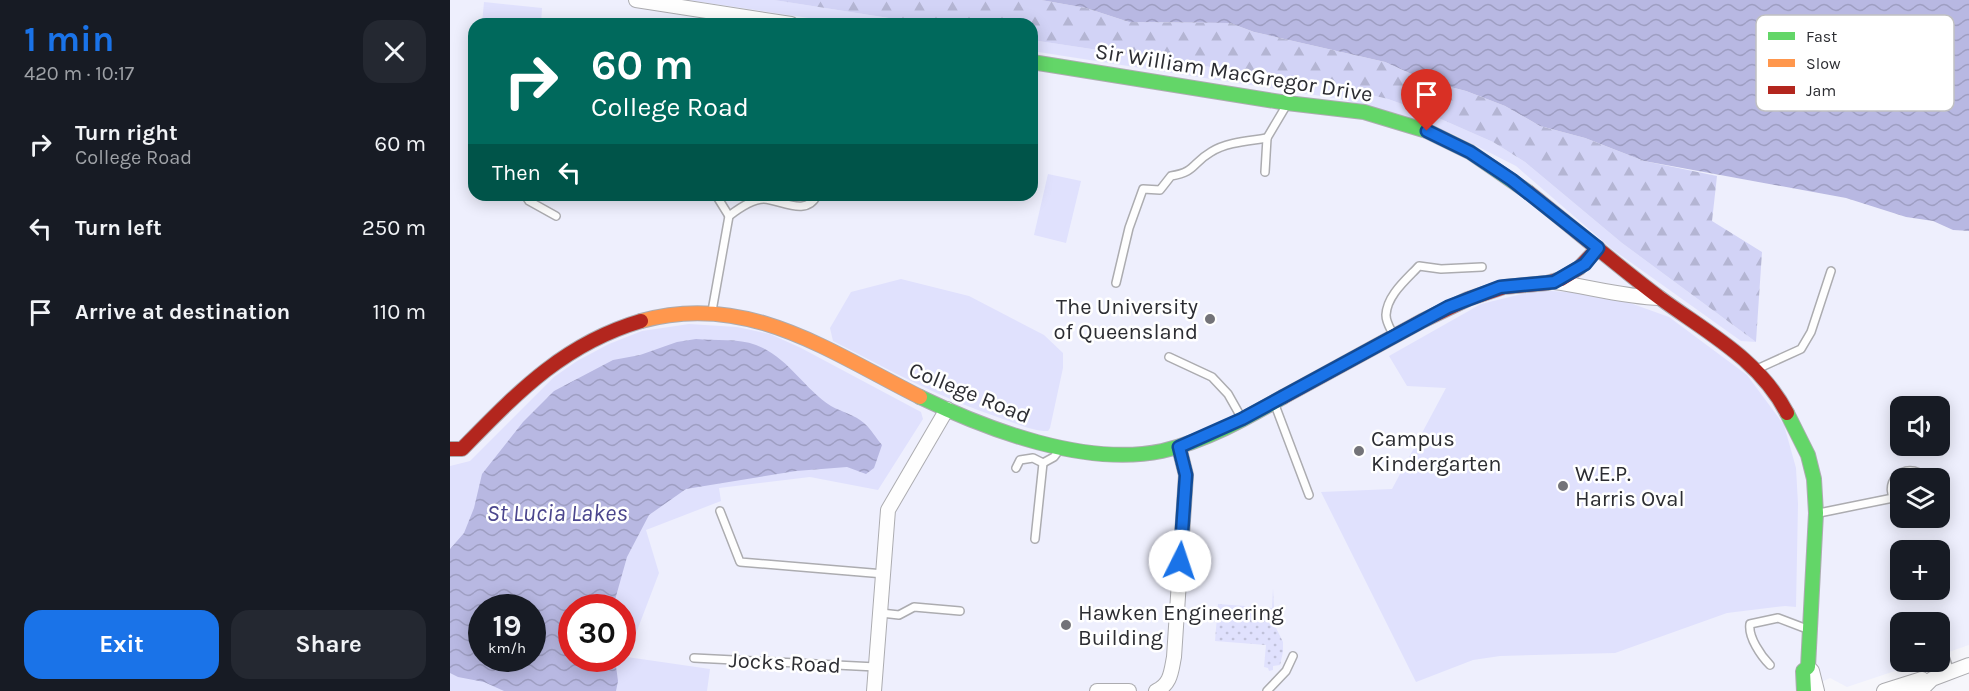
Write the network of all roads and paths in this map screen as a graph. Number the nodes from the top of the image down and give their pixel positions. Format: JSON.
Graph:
{"nodes":[{"id":1,"x":636,"y":0,"type":"edge"},
{"id":2,"x":752,"y":18,"type":"edge"},
{"id":3,"x":1038,"y":63,"type":"edge"},
{"id":4,"x":1287,"y":103,"type":"junction"},
{"id":5,"x":1267,"y":138,"type":"junction"},
{"id":6,"x":1265,"y":171,"type":"dead end"},
{"id":7,"x":529,"y":201,"type":"edge"},
{"id":8,"x":720,"y":201,"type":"edge"},
{"id":9,"x":758,"y":201,"type":"edge"},
{"id":10,"x":774,"y":201,"type":"edge"},
{"id":11,"x":814,"y":201,"type":"edge"},
{"id":12,"x":556,"y":216,"type":"dead end"},
{"id":13,"x":729,"y":216,"type":"junction"},
{"id":14,"x":1598,"y":248,"type":"junction"},
{"id":15,"x":1482,"y":267,"type":"dead end"},
{"id":16,"x":1832,"y":271,"type":"dead end"},
{"id":17,"x":1554,"y":282,"type":"junction"},
{"id":18,"x":1116,"y":284,"type":"dead end"},
{"id":19,"x":1660,"y":298,"type":"junction"},
{"id":20,"x":712,"y":314,"type":"junction"},
{"id":21,"x":1394,"y":336,"type":"junction"},
{"id":22,"x":1169,"y":357,"type":"dead end"},
{"id":23,"x":1756,"y":369,"type":"junction"},
{"id":24,"x":1274,"y":402,"type":"junction"},
{"id":25,"x":947,"y":409,"type":"junction"},
{"id":26,"x":1242,"y":419,"type":"junction"},
{"id":27,"x":1029,"y":439,"type":"junction"},
{"id":28,"x":1061,"y":446,"type":"junction"},
{"id":29,"x":1179,"y":447,"type":"junction"},
{"id":30,"x":456,"y":449,"type":"edge"},
{"id":31,"x":1033,"y":458,"type":"junction"},
{"id":32,"x":1043,"y":463,"type":"junction"},
{"id":33,"x":1016,"y":468,"type":"dead end"},
{"id":34,"x":1309,"y":495,"type":"dead end"},
{"id":35,"x":1890,"y":499,"type":"edge"},
{"id":36,"x":720,"y":511,"type":"dead end"},
{"id":37,"x":1816,"y":513,"type":"junction"},
{"id":38,"x":1035,"y":539,"type":"dead end"},
{"id":39,"x":884,"y":574,"type":"junction"},
{"id":40,"x":960,"y":611,"type":"dead end"},
{"id":41,"x":881,"y":613,"type":"junction"},
{"id":42,"x":1810,"y":631,"type":"junction"},
{"id":43,"x":1293,"y":656,"type":"dead end"},
{"id":44,"x":694,"y":658,"type":"dead end"},
{"id":45,"x":1770,"y":665,"type":"dead end"},
{"id":46,"x":1969,"y":665,"type":"edge"},
{"id":47,"x":1808,"y":666,"type":"junction"},
{"id":48,"x":876,"y":667,"type":"junction"},
{"id":49,"x":1950,"y":672,"type":"joint"},
{"id":50,"x":1932,"y":679,"type":"junction"},
{"id":51,"x":1161,"y":688,"type":"edge"},
{"id":52,"x":874,"y":691,"type":"edge"},
{"id":53,"x":1097,"y":691,"type":"edge"},
{"id":54,"x":1129,"y":691,"type":"edge"},
{"id":55,"x":1179,"y":691,"type":"edge"},
{"id":56,"x":1267,"y":691,"type":"edge"},
{"id":57,"x":1804,"y":691,"type":"edge"},
{"id":58,"x":1817,"y":691,"type":"edge"},
{"id":59,"x":1884,"y":691,"type":"edge"},
{"id":60,"x":1911,"y":691,"type":"edge"}],
"edges":[{"from":1,"to":2,"type":"street"},
{"from":3,"to":4,"type":"street","name":"Sir William MacGregor Drive"},
{"from":4,"to":5,"type":"lane"},
{"from":4,"to":14,"type":"street","name":"Sir William MacGregor Drive"},
{"from":5,"to":6,"type":"lane"},
{"from":5,"to":18,"type":"lane"},
{"from":7,"to":12,"type":"lane"},
{"from":8,"to":13,"type":"lane"},
{"from":9,"to":13,"type":"lane"},
{"from":10,"to":11,"type":"lane"},
{"from":13,"to":20,"type":"lane"},
{"from":14,"to":17,"type":"street","name":"College Road"},
{"from":14,"to":19,"type":"street","name":"Sir William MacGregor Drive"},
{"from":15,"to":21,"type":"lane"},
{"from":16,"to":23,"type":"lane"},
{"from":17,"to":19,"type":"street","name":"College Road"},
{"from":17,"to":21,"type":"street","name":"College Road"},
{"from":19,"to":23,"type":"street","name":"Sir William MacGregor Drive"},
{"from":20,"to":25,"type":"street","name":"College Road"},
{"from":20,"to":30,"type":"street","name":"College Road"},
{"from":21,"to":24,"type":"street","name":"College Road"},
{"from":22,"to":26,"type":"lane"},
{"from":23,"to":37,"type":"street","name":"Sir William MacGregor Drive"},
{"from":24,"to":26,"type":"street","name":"College Road"},
{"from":24,"to":34,"type":"lane"},
{"from":25,"to":27,"type":"street","name":"College Road"},
{"from":25,"to":39,"type":"street"},
{"from":26,"to":29,"type":"street","name":"College Road"},
{"from":27,"to":28,"type":"street","name":"College Road"},
{"from":27,"to":31,"type":"lane"},
{"from":28,"to":29,"type":"street","name":"College Road"},
{"from":28,"to":32,"type":"lane"},
{"from":29,"to":51,"type":"street"},
{"from":31,"to":32,"type":"lane"},
{"from":31,"to":33,"type":"lane"},
{"from":32,"to":38,"type":"lane"},
{"from":35,"to":37,"type":"lane"},
{"from":36,"to":39,"type":"lane"},
{"from":37,"to":42,"type":"street","name":"Sir William MacGregor Drive"},
{"from":39,"to":41,"type":"street"},
{"from":40,"to":41,"type":"lane"},
{"from":41,"to":48,"type":"street"},
{"from":42,"to":45,"type":"lane"},
{"from":42,"to":47,"type":"street","name":"Sir William MacGregor Drive"},
{"from":43,"to":56,"type":"lane"},
{"from":44,"to":48,"type":"lane","name":"Jocks Road"},
{"from":46,"to":49,"type":"street"},
{"from":47,"to":57,"type":"street","name":"Sir William MacGregor Drive"},
{"from":47,"to":58,"type":"street","name":"Sir William MacGregor Drive"},
{"from":48,"to":52,"type":"street"},
{"from":49,"to":50,"type":"street"},
{"from":50,"to":59,"type":"street"},
{"from":50,"to":60,"type":"street"},
{"from":51,"to":55,"type":"street"},
{"from":53,"to":54,"type":"street"}]}
